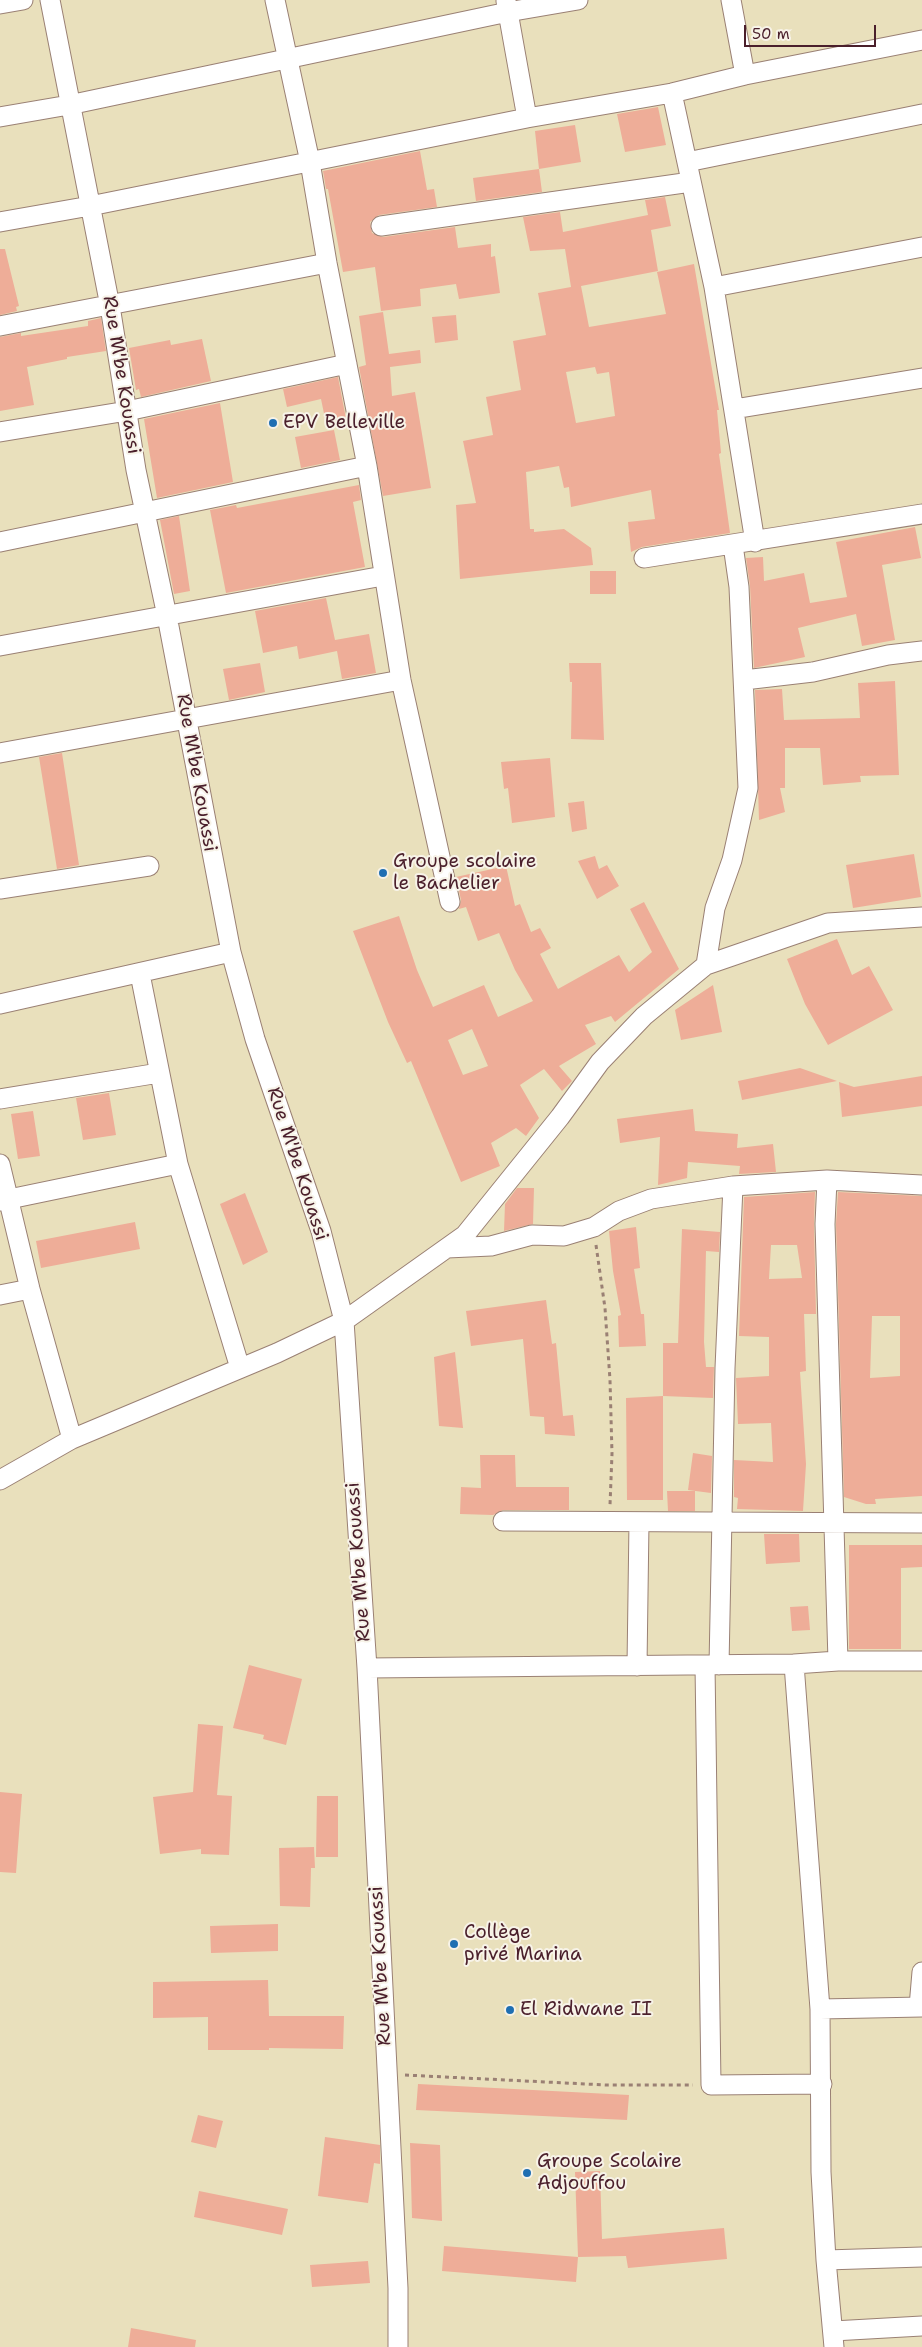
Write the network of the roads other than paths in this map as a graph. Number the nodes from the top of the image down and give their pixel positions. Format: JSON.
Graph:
{"nodes":[{"id":1,"x":23,"y":0,"type":"edge"},
{"id":2,"x":50,"y":0,"type":"edge"},
{"id":3,"x":275,"y":0,"type":"edge"},
{"id":4,"x":578,"y":0,"type":"edge"},
{"id":5,"x":732,"y":0,"type":"edge"},
{"id":6,"x":0,"y":4,"type":"edge"},
{"id":7,"x":507,"y":6,"type":"edge"},
{"id":8,"x":922,"y":40,"type":"edge"},
{"id":9,"x":287,"y":58,"type":"junction"},
{"id":10,"x":745,"y":76,"type":"junction"},
{"id":11,"x":672,"y":93,"type":"junction"},
{"id":12,"x":70,"y":105,"type":"junction"},
{"id":13,"x":922,"y":114,"type":"edge"},
{"id":14,"x":0,"y":117,"type":"edge"},
{"id":15,"x":527,"y":118,"type":"junction"},
{"id":16,"x":310,"y":162,"type":"junction"},
{"id":17,"x":687,"y":162,"type":"junction"},
{"id":18,"x":691,"y":182,"type":"junction"},
{"id":19,"x":90,"y":206,"type":"junction"},
{"id":20,"x":0,"y":222,"type":"edge"},
{"id":21,"x":381,"y":226,"type":"dead end"},
{"id":22,"x":922,"y":247,"type":"edge"},
{"id":23,"x":327,"y":263,"type":"junction"},
{"id":24,"x":714,"y":287,"type":"junction"},
{"id":25,"x":110,"y":306,"type":"junction"},
{"id":26,"x":0,"y":326,"type":"edge"},
{"id":27,"x":347,"y":364,"type":"junction"},
{"id":28,"x":922,"y":378,"type":"edge"},
{"id":29,"x":734,"y":409,"type":"junction"},
{"id":30,"x":127,"y":411,"type":"junction"},
{"id":31,"x":0,"y":432,"type":"edge"},
{"id":32,"x":367,"y":466,"type":"junction"},
{"id":33,"x":144,"y":513,"type":"junction"},
{"id":34,"x":922,"y":514,"type":"edge"},
{"id":35,"x":0,"y":542,"type":"edge"},
{"id":36,"x":755,"y":542,"type":"junction"},
{"id":37,"x":733,"y":545,"type":"junction"},
{"id":38,"x":644,"y":558,"type":"dead end"},
{"id":39,"x":383,"y":576,"type":"junction"},
{"id":40,"x":167,"y":616,"type":"junction"},
{"id":41,"x":0,"y":646,"type":"edge"},
{"id":42,"x":922,"y":651,"type":"edge"},
{"id":43,"x":401,"y":680,"type":"junction"},
{"id":44,"x":744,"y":680,"type":"junction"},
{"id":45,"x":187,"y":720,"type":"junction"},
{"id":46,"x":0,"y":753,"type":"edge"},
{"id":47,"x":149,"y":866,"type":"dead end"},
{"id":48,"x":0,"y":890,"type":"edge"},
{"id":49,"x":450,"y":902,"type":"dead end"},
{"id":50,"x":922,"y":917,"type":"edge"},
{"id":51,"x":231,"y":952,"type":"junction"},
{"id":52,"x":706,"y":965,"type":"junction"},
{"id":53,"x":140,"y":974,"type":"junction"},
{"id":54,"x":0,"y":1004,"type":"edge"},
{"id":55,"x":159,"y":1073,"type":"junction"},
{"id":56,"x":0,"y":1099,"type":"edge"},
{"id":57,"x":0,"y":1164,"type":"edge"},
{"id":58,"x":178,"y":1164,"type":"junction"},
{"id":59,"x":827,"y":1180,"type":"junction"},
{"id":60,"x":922,"y":1185,"type":"edge"},
{"id":61,"x":733,"y":1186,"type":"junction"},
{"id":62,"x":4,"y":1201,"type":"edge"},
{"id":63,"x":447,"y":1248,"type":"junction"},
{"id":64,"x":30,"y":1289,"type":"junction"},
{"id":65,"x":0,"y":1295,"type":"edge"},
{"id":66,"x":344,"y":1321,"type":"junction"},
{"id":67,"x":240,"y":1368,"type":"junction"},
{"id":68,"x":72,"y":1439,"type":"junction"},
{"id":69,"x":0,"y":1480,"type":"edge"},
{"id":70,"x":503,"y":1521,"type":"dead end"},
{"id":71,"x":722,"y":1521,"type":"junction"},
{"id":72,"x":639,"y":1522,"type":"junction"},
{"id":73,"x":834,"y":1522,"type":"junction"},
{"id":74,"x":922,"y":1523,"type":"edge"},
{"id":75,"x":922,"y":1660,"type":"edge"},
{"id":76,"x":838,"y":1661,"type":"junction"},
{"id":77,"x":794,"y":1664,"type":"junction"},
{"id":78,"x":712,"y":1665,"type":"junction"},
{"id":79,"x":638,"y":1666,"type":"junction"},
{"id":80,"x":367,"y":1668,"type":"junction"},
{"id":81,"x":922,"y":1972,"type":"edge"},
{"id":82,"x":920,"y":2007,"type":"edge"},
{"id":83,"x":820,"y":2009,"type":"junction"},
{"id":84,"x":822,"y":2084,"type":"junction"},
{"id":85,"x":922,"y":2257,"type":"edge"},
{"id":86,"x":826,"y":2260,"type":"junction"},
{"id":87,"x":922,"y":2326,"type":"edge"},
{"id":88,"x":834,"y":2339,"type":"edge"},
{"id":89,"x":398,"y":2347,"type":"edge"}],
"edges":[{"from":1,"to":6,"type":"street"},
{"from":2,"to":12,"type":"street","name":"Rue M'be Kouassi"},
{"from":3,"to":9,"type":"street"},
{"from":4,"to":7,"type":"street"},
{"from":5,"to":10,"type":"street"},
{"from":7,"to":9,"type":"street"},
{"from":7,"to":15,"type":"street"},
{"from":8,"to":10,"type":"street"},
{"from":9,"to":12,"type":"street"},
{"from":9,"to":16,"type":"street"},
{"from":10,"to":11,"type":"street"},
{"from":11,"to":15,"type":"street"},
{"from":11,"to":17,"type":"street"},
{"from":12,"to":14,"type":"street"},
{"from":12,"to":19,"type":"street","name":"Rue M'be Kouassi"},
{"from":13,"to":17,"type":"street"},
{"from":15,"to":16,"type":"street"},
{"from":16,"to":19,"type":"street"},
{"from":16,"to":23,"type":"street"},
{"from":17,"to":18,"type":"street"},
{"from":18,"to":21,"type":"street"},
{"from":18,"to":24,"type":"street"},
{"from":19,"to":20,"type":"street"},
{"from":19,"to":25,"type":"street","name":"Rue M'be Kouassi"},
{"from":22,"to":24,"type":"street"},
{"from":23,"to":25,"type":"street"},
{"from":23,"to":27,"type":"street"},
{"from":24,"to":29,"type":"street"},
{"from":25,"to":26,"type":"street"},
{"from":25,"to":30,"type":"street","name":"Rue M'be Kouassi"},
{"from":27,"to":30,"type":"street"},
{"from":27,"to":32,"type":"street"},
{"from":28,"to":29,"type":"street"},
{"from":29,"to":36,"type":"street"},
{"from":30,"to":31,"type":"street"},
{"from":30,"to":33,"type":"street","name":"Rue M'be Kouassi"},
{"from":32,"to":33,"type":"street"},
{"from":32,"to":39,"type":"street"},
{"from":33,"to":35,"type":"street"},
{"from":33,"to":40,"type":"street","name":"Rue M'be Kouassi"},
{"from":34,"to":36,"type":"street"},
{"from":36,"to":37,"type":"street"},
{"from":37,"to":38,"type":"street"},
{"from":37,"to":44,"type":"street"},
{"from":39,"to":40,"type":"street"},
{"from":39,"to":43,"type":"street"},
{"from":40,"to":41,"type":"street"},
{"from":40,"to":45,"type":"street","name":"Rue M'be Kouassi"},
{"from":42,"to":44,"type":"street"},
{"from":43,"to":45,"type":"street"},
{"from":43,"to":49,"type":"street"},
{"from":44,"to":52,"type":"street"},
{"from":45,"to":46,"type":"street"},
{"from":45,"to":51,"type":"street","name":"Rue M'be Kouassi"},
{"from":47,"to":48,"type":"street"},
{"from":50,"to":52,"type":"street"},
{"from":51,"to":53,"type":"street"},
{"from":51,"to":66,"type":"street","name":"Rue M'be Kouassi"},
{"from":52,"to":63,"type":"street"},
{"from":53,"to":54,"type":"street"},
{"from":53,"to":55,"type":"street"},
{"from":55,"to":56,"type":"street"},
{"from":55,"to":58,"type":"street"},
{"from":57,"to":62,"type":"street"},
{"from":58,"to":62,"type":"street"},
{"from":58,"to":67,"type":"street"},
{"from":59,"to":60,"type":"street"},
{"from":59,"to":61,"type":"street"},
{"from":59,"to":73,"type":"street"},
{"from":61,"to":63,"type":"street"},
{"from":61,"to":71,"type":"street"},
{"from":62,"to":64,"type":"street"},
{"from":63,"to":66,"type":"street"},
{"from":64,"to":65,"type":"street"},
{"from":64,"to":68,"type":"street"},
{"from":66,"to":67,"type":"street"},
{"from":66,"to":80,"type":"street","name":"Rue M'be Kouassi"},
{"from":67,"to":68,"type":"street"},
{"from":68,"to":69,"type":"street"},
{"from":70,"to":72,"type":"street"},
{"from":71,"to":72,"type":"street"},
{"from":71,"to":73,"type":"street"},
{"from":71,"to":78,"type":"street"},
{"from":72,"to":79,"type":"street"},
{"from":73,"to":74,"type":"street"},
{"from":73,"to":76,"type":"street"},
{"from":75,"to":76,"type":"street"},
{"from":76,"to":77,"type":"street"},
{"from":77,"to":78,"type":"street"},
{"from":77,"to":83,"type":"street"},
{"from":78,"to":79,"type":"street"},
{"from":78,"to":84,"type":"street"},
{"from":79,"to":80,"type":"street"},
{"from":80,"to":89,"type":"street","name":"Rue M'be Kouassi"},
{"from":81,"to":82,"type":"street"},
{"from":82,"to":83,"type":"street"},
{"from":83,"to":84,"type":"street"},
{"from":84,"to":86,"type":"street"},
{"from":85,"to":86,"type":"street"},
{"from":86,"to":88,"type":"street"},
{"from":87,"to":88,"type":"street"}]}
